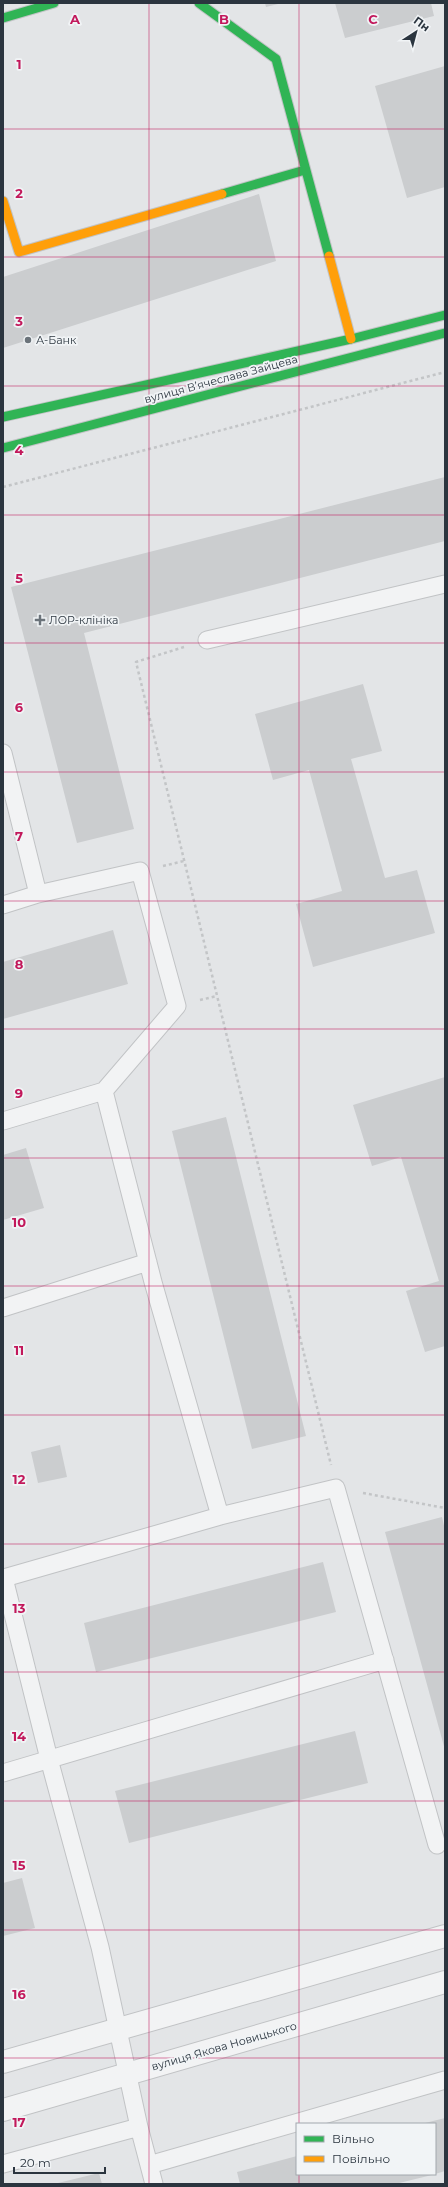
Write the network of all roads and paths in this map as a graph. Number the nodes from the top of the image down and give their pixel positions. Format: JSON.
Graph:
{"nodes":[{"id":1,"x":54,"y":3,"type":"edge"},
{"id":2,"x":200,"y":3,"type":"edge"},
{"id":3,"x":3,"y":18,"type":"edge"},
{"id":4,"x":305,"y":170,"type":"junction"},
{"id":5,"x":3,"y":201,"type":"edge"},
{"id":6,"x":445,"y":315,"type":"edge"},
{"id":7,"x":445,"y":332,"type":"edge"},
{"id":8,"x":352,"y":340,"type":"junction"},
{"id":9,"x":445,"y":372,"type":"edge"},
{"id":10,"x":3,"y":417,"type":"edge"},
{"id":11,"x":3,"y":448,"type":"edge"},
{"id":12,"x":3,"y":487,"type":"edge"},
{"id":13,"x":445,"y":584,"type":"edge"},
{"id":14,"x":207,"y":640,"type":"joint"},
{"id":15,"x":3,"y":753,"type":"edge"},
{"id":16,"x":38,"y":894,"type":"junction"},
{"id":17,"x":3,"y":905,"type":"edge"},
{"id":18,"x":104,"y":1091,"type":"junction"},
{"id":19,"x":3,"y":1121,"type":"edge"},
{"id":20,"x":148,"y":1262,"type":"junction"},
{"id":21,"x":3,"y":1308,"type":"edge"},
{"id":22,"x":336,"y":1488,"type":"junction"},
{"id":23,"x":445,"y":1508,"type":"edge"},
{"id":24,"x":220,"y":1516,"type":"junction"},
{"id":25,"x":3,"y":1577,"type":"edge"},
{"id":26,"x":385,"y":1660,"type":"junction"},
{"id":27,"x":49,"y":1759,"type":"junction"},
{"id":28,"x":3,"y":1773,"type":"edge"},
{"id":29,"x":437,"y":1845,"type":"dead end"},
{"id":30,"x":445,"y":1936,"type":"edge"},
{"id":31,"x":445,"y":1982,"type":"edge"},
{"id":32,"x":118,"y":2029,"type":"junction"},
{"id":33,"x":3,"y":2062,"type":"edge"},
{"id":34,"x":128,"y":2075,"type":"junction"},
{"id":35,"x":445,"y":2080,"type":"edge"},
{"id":36,"x":3,"y":2110,"type":"edge"},
{"id":37,"x":139,"y":2127,"type":"junction"},
{"id":38,"x":3,"y":2164,"type":"edge"},
{"id":39,"x":149,"y":2165,"type":"junction"},
{"id":40,"x":154,"y":2184,"type":"edge"}],
"edges":[{"from":1,"to":3,"type":"main road"},
{"from":2,"to":4,"type":"main road"},
{"from":4,"to":5,"type":"main road"},
{"from":4,"to":8,"type":"main road"},
{"from":6,"to":8,"type":"main road","name":"вулиця Вʼячеслава Зайцева"},
{"from":7,"to":11,"type":"main road","name":"вулиця Вʼячеслава Зайцева"},
{"from":8,"to":10,"type":"main road","name":"вулиця Вʼячеслава Зайцева"},
{"from":9,"to":12,"type":"path"},
{"from":13,"to":14,"type":"lane"},
{"from":14,"to":22,"type":"path"},
{"from":15,"to":16,"type":"lane"},
{"from":16,"to":17,"type":"lane"},
{"from":16,"to":18,"type":"lane"},
{"from":18,"to":19,"type":"lane"},
{"from":18,"to":20,"type":"lane"},
{"from":20,"to":21,"type":"lane"},
{"from":20,"to":24,"type":"lane"},
{"from":22,"to":23,"type":"path"},
{"from":22,"to":24,"type":"lane"},
{"from":22,"to":26,"type":"lane"},
{"from":24,"to":25,"type":"lane"},
{"from":25,"to":27,"type":"lane"},
{"from":26,"to":27,"type":"lane"},
{"from":26,"to":29,"type":"lane"},
{"from":27,"to":28,"type":"lane"},
{"from":27,"to":32,"type":"lane"},
{"from":30,"to":32,"type":"street"},
{"from":31,"to":34,"type":"street","name":"вулиця Якова Новицького"},
{"from":32,"to":33,"type":"street"},
{"from":32,"to":34,"type":"lane"},
{"from":34,"to":36,"type":"street","name":"вулиця Якова Новицького"},
{"from":34,"to":37,"type":"lane"},
{"from":35,"to":39,"type":"lane"},
{"from":37,"to":38,"type":"lane"},
{"from":37,"to":39,"type":"lane"},
{"from":39,"to":40,"type":"lane"}]}
